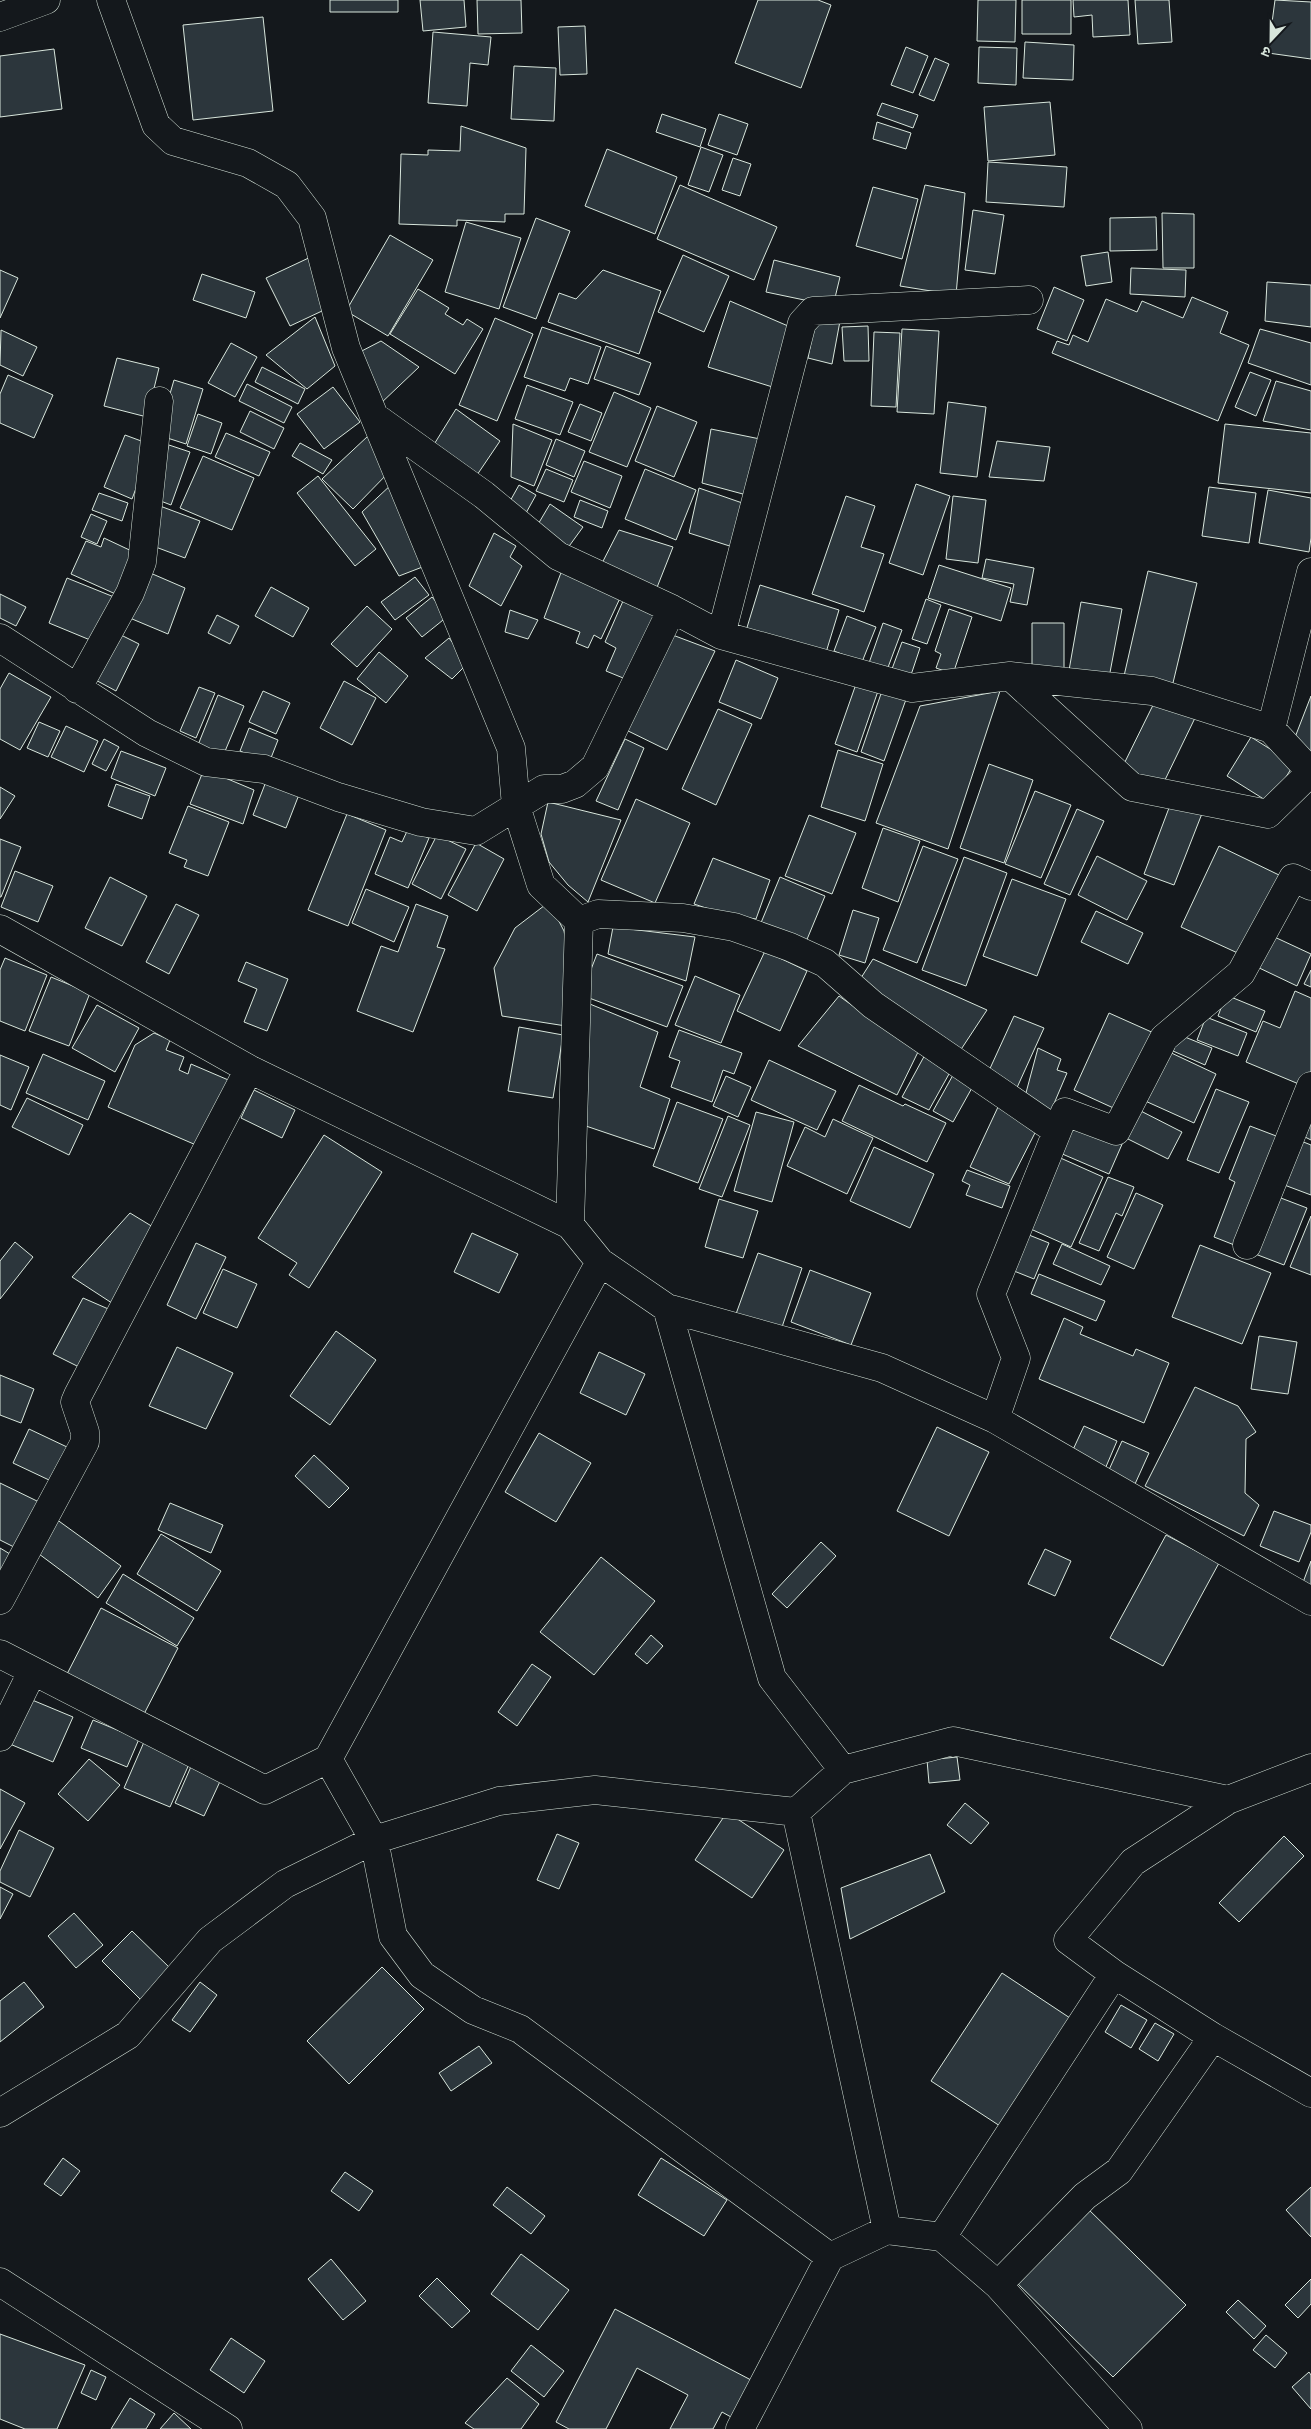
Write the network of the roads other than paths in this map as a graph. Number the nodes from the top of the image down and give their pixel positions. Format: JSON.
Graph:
{"nodes":[{"id":1,"x":46,"y":0,"type":"edge"},
{"id":2,"x":111,"y":0,"type":"edge"},
{"id":3,"x":0,"y":17,"type":"edge"},
{"id":4,"x":1029,"y":300,"type":"dead end"},
{"id":5,"x":160,"y":401,"type":"dead end"},
{"id":6,"x":375,"y":416,"type":"junction"},
{"id":7,"x":1311,"y":572,"type":"edge"},
{"id":8,"x":672,"y":609,"type":"junction"},
{"id":9,"x":721,"y":635,"type":"junction"},
{"id":10,"x":3,"y":646,"type":"edge"},
{"id":11,"x":1010,"y":676,"type":"junction"},
{"id":12,"x":78,"y":689,"type":"junction"},
{"id":13,"x":1271,"y":729,"type":"junction"},
{"id":14,"x":1311,"y":772,"type":"edge"},
{"id":15,"x":516,"y":806,"type":"junction"},
{"id":16,"x":1311,"y":886,"type":"edge"},
{"id":17,"x":579,"y":920,"type":"junction"},
{"id":18,"x":0,"y":929,"type":"edge"},
{"id":19,"x":249,"y":1069,"type":"junction"},
{"id":20,"x":1311,"y":1086,"type":"edge"},
{"id":21,"x":1057,"y":1131,"type":"junction"},
{"id":22,"x":570,"y":1225,"type":"junction"},
{"id":23,"x":1247,"y":1245,"type":"dead end"},
{"id":24,"x":600,"y":1262,"type":"junction"},
{"id":25,"x":667,"y":1308,"type":"junction"},
{"id":26,"x":995,"y":1420,"type":"junction"},
{"id":27,"x":0,"y":1600,"type":"edge"},
{"id":28,"x":1311,"y":1601,"type":"edge"},
{"id":29,"x":0,"y":1654,"type":"edge"},
{"id":30,"x":32,"y":1672,"type":"junction"},
{"id":31,"x":0,"y":1737,"type":"edge"},
{"id":32,"x":328,"y":1759,"type":"junction"},
{"id":33,"x":1311,"y":1768,"type":"edge"},
{"id":34,"x":843,"y":1770,"type":"junction"},
{"id":35,"x":1228,"y":1800,"type":"junction"},
{"id":36,"x":796,"y":1812,"type":"junction"},
{"id":37,"x":374,"y":1840,"type":"junction"},
{"id":38,"x":1114,"y":1974,"type":"junction"},
{"id":39,"x":1213,"y":2037,"type":"junction"},
{"id":40,"x":1311,"y":2093,"type":"edge"},
{"id":41,"x":0,"y":2113,"type":"edge"},
{"id":42,"x":887,"y":2230,"type":"junction"},
{"id":43,"x":942,"y":2237,"type":"junction"},
{"id":44,"x":830,"y":2257,"type":"junction"},
{"id":45,"x":0,"y":2282,"type":"edge"},
{"id":46,"x":998,"y":2285,"type":"junction"},
{"id":47,"x":228,"y":2429,"type":"edge"},
{"id":48,"x":740,"y":2429,"type":"edge"},
{"id":49,"x":1128,"y":2429,"type":"edge"}],
"edges":[{"from":1,"to":3,"type":"street"},
{"from":2,"to":6,"type":"street"},
{"from":4,"to":9,"type":"street"},
{"from":5,"to":12,"type":"street"},
{"from":6,"to":8,"type":"street"},
{"from":6,"to":15,"type":"street"},
{"from":7,"to":13,"type":"street"},
{"from":8,"to":9,"type":"street"},
{"from":8,"to":15,"type":"street"},
{"from":9,"to":11,"type":"street"},
{"from":10,"to":12,"type":"street"},
{"from":11,"to":13,"type":"street"},
{"from":11,"to":14,"type":"street"},
{"from":12,"to":15,"type":"street"},
{"from":13,"to":14,"type":"street"},
{"from":15,"to":17,"type":"street"},
{"from":16,"to":21,"type":"street"},
{"from":17,"to":21,"type":"street"},
{"from":17,"to":22,"type":"street"},
{"from":18,"to":19,"type":"street"},
{"from":19,"to":22,"type":"street"},
{"from":19,"to":27,"type":"street"},
{"from":20,"to":23,"type":"street"},
{"from":21,"to":26,"type":"street"},
{"from":22,"to":24,"type":"street"},
{"from":24,"to":25,"type":"street"},
{"from":24,"to":32,"type":"street"},
{"from":25,"to":26,"type":"street"},
{"from":25,"to":34,"type":"street"},
{"from":26,"to":28,"type":"street"},
{"from":29,"to":30,"type":"street"},
{"from":30,"to":31,"type":"street"},
{"from":30,"to":32,"type":"street"},
{"from":32,"to":37,"type":"street"},
{"from":33,"to":35,"type":"street"},
{"from":34,"to":35,"type":"street"},
{"from":34,"to":36,"type":"street"},
{"from":35,"to":38,"type":"street"},
{"from":36,"to":37,"type":"street"},
{"from":36,"to":42,"type":"street"},
{"from":37,"to":41,"type":"street"},
{"from":37,"to":44,"type":"street"},
{"from":38,"to":39,"type":"street"},
{"from":38,"to":43,"type":"street"},
{"from":39,"to":40,"type":"street"},
{"from":39,"to":46,"type":"street"},
{"from":42,"to":43,"type":"street"},
{"from":42,"to":44,"type":"street"},
{"from":43,"to":46,"type":"street"},
{"from":44,"to":48,"type":"street"},
{"from":45,"to":47,"type":"street"},
{"from":46,"to":49,"type":"street"}]}
